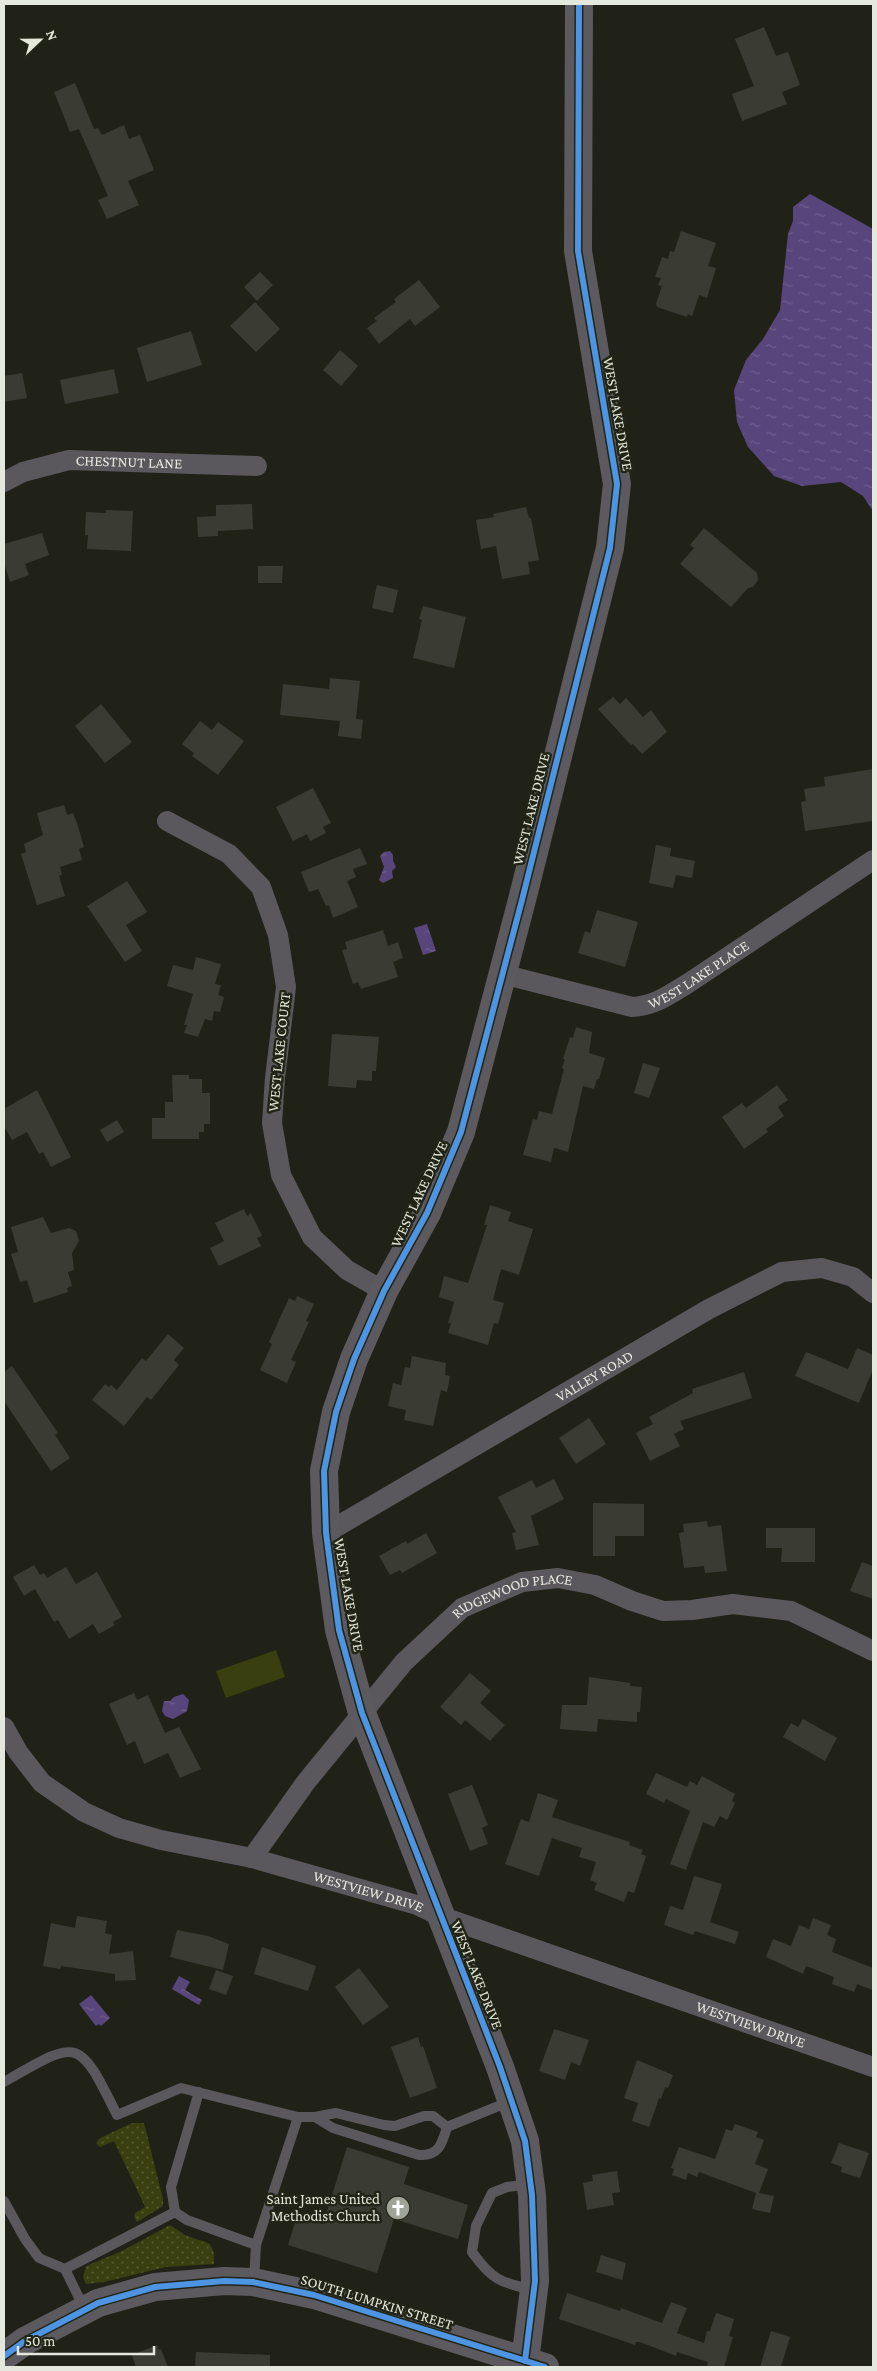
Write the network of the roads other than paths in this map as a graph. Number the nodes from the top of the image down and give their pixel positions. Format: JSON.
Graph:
{"nodes":[{"id":1,"x":579,"y":4,"type":"edge"},
{"id":2,"x":257,"y":466,"type":"dead end"},
{"id":3,"x":4,"y":482,"type":"edge"},
{"id":4,"x":167,"y":821,"type":"dead end"},
{"id":5,"x":873,"y":860,"type":"edge"},
{"id":6,"x":502,"y":974,"type":"junction"},
{"id":7,"x":384,"y":1291,"type":"junction"},
{"id":8,"x":873,"y":1293,"type":"edge"},
{"id":9,"x":326,"y":1533,"type":"junction"},
{"id":10,"x":873,"y":1651,"type":"edge"},
{"id":11,"x":362,"y":1713,"type":"junction"},
{"id":12,"x":4,"y":1727,"type":"edge"},
{"id":13,"x":252,"y":1858,"type":"junction"},
{"id":14,"x":440,"y":1916,"type":"junction"},
{"id":15,"x":873,"y":2067,"type":"edge"},
{"id":16,"x":4,"y":2082,"type":"edge"},
{"id":17,"x":199,"y":2092,"type":"junction"},
{"id":18,"x":512,"y":2101,"type":"junction"},
{"id":19,"x":298,"y":2116,"type":"junction"},
{"id":20,"x":315,"y":2117,"type":"junction"},
{"id":21,"x":447,"y":2127,"type":"junction"},
{"id":22,"x":530,"y":2184,"type":"junction"},
{"id":23,"x":4,"y":2201,"type":"edge"},
{"id":24,"x":175,"y":2212,"type":"junction"},
{"id":25,"x":256,"y":2244,"type":"junction"},
{"id":26,"x":65,"y":2269,"type":"junction"},
{"id":27,"x":254,"y":2282,"type":"junction"},
{"id":28,"x":534,"y":2290,"type":"junction"},
{"id":29,"x":84,"y":2309,"type":"junction"},
{"id":30,"x":4,"y":2355,"type":"edge"},
{"id":31,"x":532,"y":2365,"type":"edge"}],
"edges":[{"from":1,"to":6,"type":"main road","name":"WEST LAKE DRIVE"},
{"from":2,"to":3,"type":"street","name":"CHESTNUT LANE"},
{"from":4,"to":7,"type":"street","name":"WEST LAKE COURT"},
{"from":5,"to":6,"type":"street","name":"WEST LAKE PLACE"},
{"from":6,"to":7,"type":"main road","name":"WEST LAKE DRIVE"},
{"from":7,"to":9,"type":"main road","name":"WEST LAKE DRIVE"},
{"from":8,"to":9,"type":"street","name":"VALLEY ROAD"},
{"from":9,"to":11,"type":"main road","name":"WEST LAKE DRIVE"},
{"from":10,"to":11,"type":"street","name":"RIDGEWOOD PLACE"},
{"from":11,"to":13,"type":"street","name":"RIDGEWOOD PLACE"},
{"from":11,"to":14,"type":"main road","name":"WEST LAKE DRIVE"},
{"from":12,"to":13,"type":"street","name":"WESTVIEW DRIVE"},
{"from":13,"to":14,"type":"street","name":"WESTVIEW DRIVE"},
{"from":14,"to":15,"type":"street","name":"WESTVIEW DRIVE"},
{"from":14,"to":18,"type":"main road","name":"WEST LAKE DRIVE"},
{"from":16,"to":17,"type":"lane"},
{"from":17,"to":19,"type":"lane"},
{"from":17,"to":24,"type":"lane"},
{"from":18,"to":21,"type":"lane"},
{"from":18,"to":22,"type":"main road","name":"WEST LAKE DRIVE"},
{"from":19,"to":20,"type":"lane"},
{"from":19,"to":25,"type":"lane"},
{"from":20,"to":21,"type":"lane"},
{"from":20,"to":21,"type":"lane"},
{"from":22,"to":28,"type":"main road","name":"WEST LAKE DRIVE"},
{"from":22,"to":28,"type":"lane"},
{"from":23,"to":26,"type":"lane"},
{"from":24,"to":25,"type":"lane"},
{"from":24,"to":26,"type":"lane"},
{"from":25,"to":27,"type":"lane"},
{"from":26,"to":29,"type":"lane"},
{"from":27,"to":29,"type":"main road","name":"SOUTH LUMPKIN STREET"},
{"from":27,"to":31,"type":"main road","name":"SOUTH LUMPKIN STREET"},
{"from":28,"to":31,"type":"main road","name":"WEST LAKE DRIVE"},
{"from":29,"to":30,"type":"main road","name":"SOUTH LUMPKIN STREET"}]}
